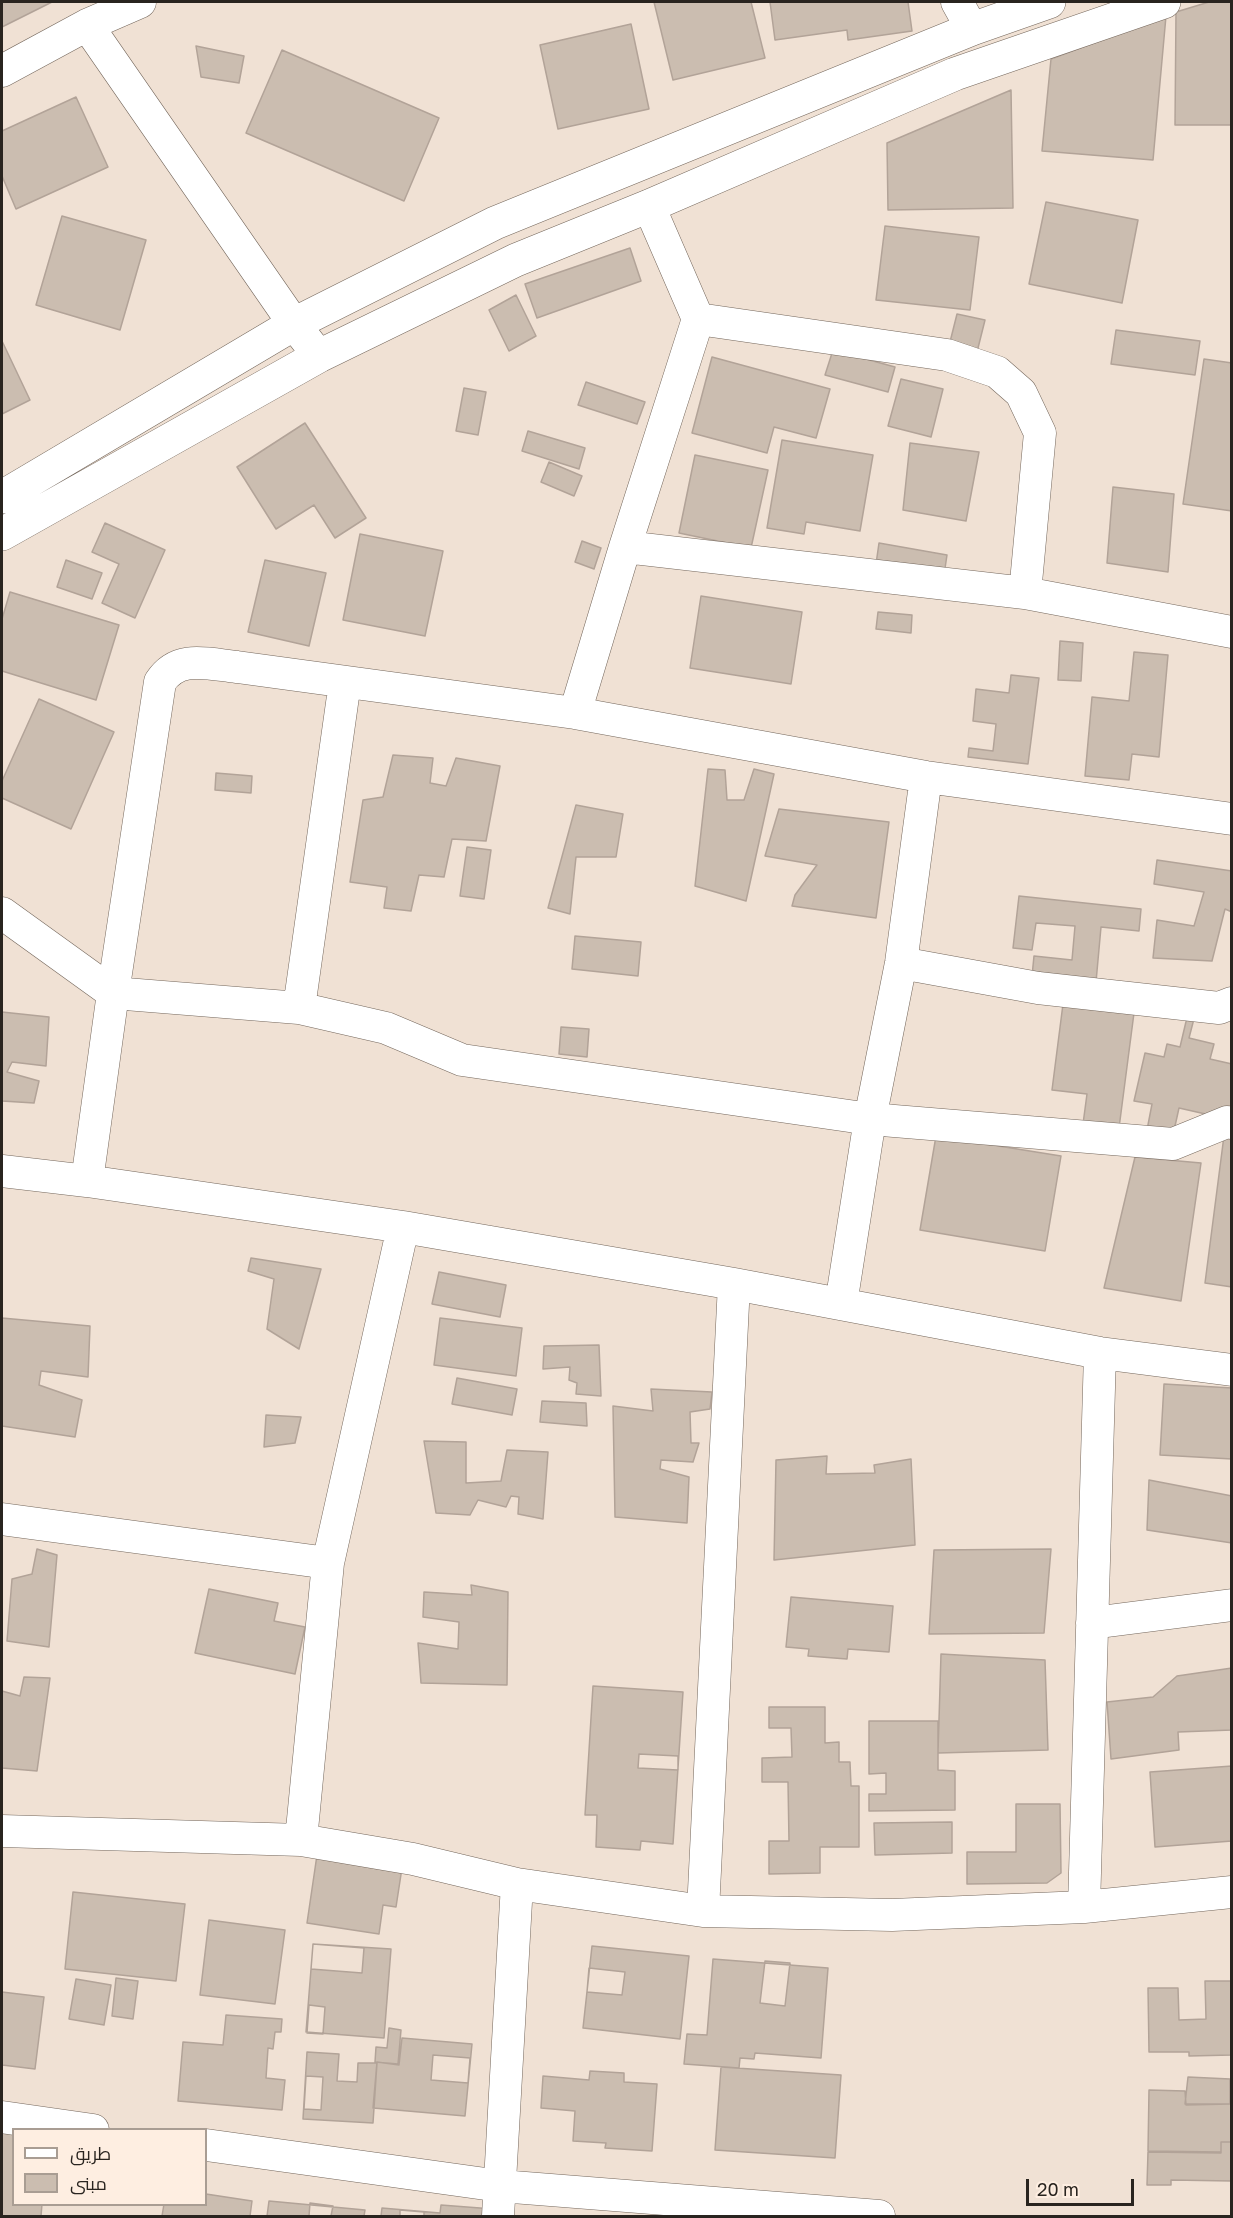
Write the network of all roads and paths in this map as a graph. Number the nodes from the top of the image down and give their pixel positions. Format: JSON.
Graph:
{"nodes":[{"id":1,"x":140,"y":2,"type":"edge"},
{"id":2,"x":1049,"y":2,"type":"edge"},
{"id":3,"x":1164,"y":2,"type":"edge"},
{"id":4,"x":964,"y":15,"type":"edge"},
{"id":5,"x":87,"y":25,"type":"junction"},
{"id":6,"x":2,"y":71,"type":"edge"},
{"id":7,"x":649,"y":206,"type":"junction"},
{"id":8,"x":698,"y":319,"type":"junction"},
{"id":9,"x":294,"y":324,"type":"junction"},
{"id":10,"x":319,"y":356,"type":"junction"},
{"id":11,"x":2,"y":497,"type":"edge"},
{"id":12,"x":2,"y":534,"type":"edge"},
{"id":13,"x":625,"y":547,"type":"junction"},
{"id":14,"x":1025,"y":593,"type":"junction"},
{"id":15,"x":1232,"y":632,"type":"edge"},
{"id":16,"x":345,"y":682,"type":"junction"},
{"id":17,"x":575,"y":713,"type":"junction"},
{"id":18,"x":926,"y":777,"type":"junction"},
{"id":19,"x":1232,"y":819,"type":"edge"},
{"id":20,"x":2,"y":914,"type":"edge"},
{"id":21,"x":901,"y":963,"type":"junction"},
{"id":22,"x":112,"y":993,"type":"junction"},
{"id":23,"x":1232,"y":1003,"type":"edge"},
{"id":24,"x":299,"y":1008,"type":"junction"},
{"id":25,"x":870,"y":1119,"type":"junction"},
{"id":26,"x":1232,"y":1123,"type":"edge"},
{"id":27,"x":2,"y":1171,"type":"edge"},
{"id":28,"x":87,"y":1181,"type":"junction"},
{"id":29,"x":403,"y":1227,"type":"junction"},
{"id":30,"x":734,"y":1284,"type":"junction"},
{"id":31,"x":841,"y":1304,"type":"junction"},
{"id":32,"x":1100,"y":1353,"type":"junction"},
{"id":33,"x":1232,"y":1370,"type":"edge"},
{"id":34,"x":2,"y":1519,"type":"edge"},
{"id":35,"x":328,"y":1563,"type":"junction"},
{"id":36,"x":1232,"y":1605,"type":"edge"},
{"id":37,"x":1092,"y":1623,"type":"junction"},
{"id":38,"x":2,"y":1832,"type":"edge"},
{"id":39,"x":301,"y":1840,"type":"junction"},
{"id":40,"x":517,"y":1884,"type":"junction"},
{"id":41,"x":1232,"y":1892,"type":"edge"},
{"id":42,"x":1084,"y":1907,"type":"junction"},
{"id":43,"x":703,"y":1911,"type":"junction"},
{"id":44,"x":2,"y":2117,"type":"edge"},
{"id":45,"x":79,"y":2128,"type":"edge"},
{"id":46,"x":207,"y":2145,"type":"edge"},
{"id":47,"x":500,"y":2186,"type":"junction"},
{"id":48,"x":848,"y":2215,"type":"edge"},
{"id":49,"x":498,"y":2217,"type":"edge"},
{"id":50,"x":879,"y":2217,"type":"edge"}],
"edges":[{"from":1,"to":5,"type":"street"},
{"from":2,"to":4,"type":"street"},
{"from":3,"to":7,"type":"street"},
{"from":4,"to":9,"type":"street"},
{"from":5,"to":6,"type":"street"},
{"from":5,"to":9,"type":"street"},
{"from":7,"to":8,"type":"street"},
{"from":7,"to":10,"type":"street"},
{"from":8,"to":13,"type":"street"},
{"from":8,"to":14,"type":"street"},
{"from":9,"to":10,"type":"street"},
{"from":9,"to":11,"type":"street"},
{"from":10,"to":12,"type":"street"},
{"from":13,"to":14,"type":"street"},
{"from":13,"to":17,"type":"street"},
{"from":14,"to":15,"type":"street"},
{"from":16,"to":17,"type":"street"},
{"from":16,"to":22,"type":"street"},
{"from":16,"to":24,"type":"street"},
{"from":17,"to":18,"type":"street"},
{"from":18,"to":19,"type":"street"},
{"from":18,"to":21,"type":"street"},
{"from":20,"to":22,"type":"street"},
{"from":21,"to":23,"type":"street"},
{"from":21,"to":25,"type":"street"},
{"from":22,"to":24,"type":"street"},
{"from":22,"to":28,"type":"street"},
{"from":24,"to":25,"type":"street"},
{"from":25,"to":26,"type":"street"},
{"from":25,"to":31,"type":"street"},
{"from":27,"to":28,"type":"street"},
{"from":28,"to":29,"type":"street"},
{"from":29,"to":30,"type":"street"},
{"from":29,"to":35,"type":"street"},
{"from":30,"to":31,"type":"street"},
{"from":30,"to":43,"type":"street"},
{"from":31,"to":32,"type":"street"},
{"from":32,"to":33,"type":"street"},
{"from":32,"to":37,"type":"street"},
{"from":34,"to":35,"type":"street"},
{"from":35,"to":39,"type":"street"},
{"from":36,"to":37,"type":"street"},
{"from":37,"to":42,"type":"street"},
{"from":38,"to":39,"type":"street"},
{"from":39,"to":40,"type":"street"},
{"from":40,"to":43,"type":"street"},
{"from":40,"to":47,"type":"street"},
{"from":41,"to":42,"type":"street"},
{"from":42,"to":43,"type":"street"},
{"from":44,"to":45,"type":"street"},
{"from":46,"to":47,"type":"street"},
{"from":47,"to":48,"type":"street"},
{"from":47,"to":49,"type":"street"},
{"from":48,"to":50,"type":"street"}]}
